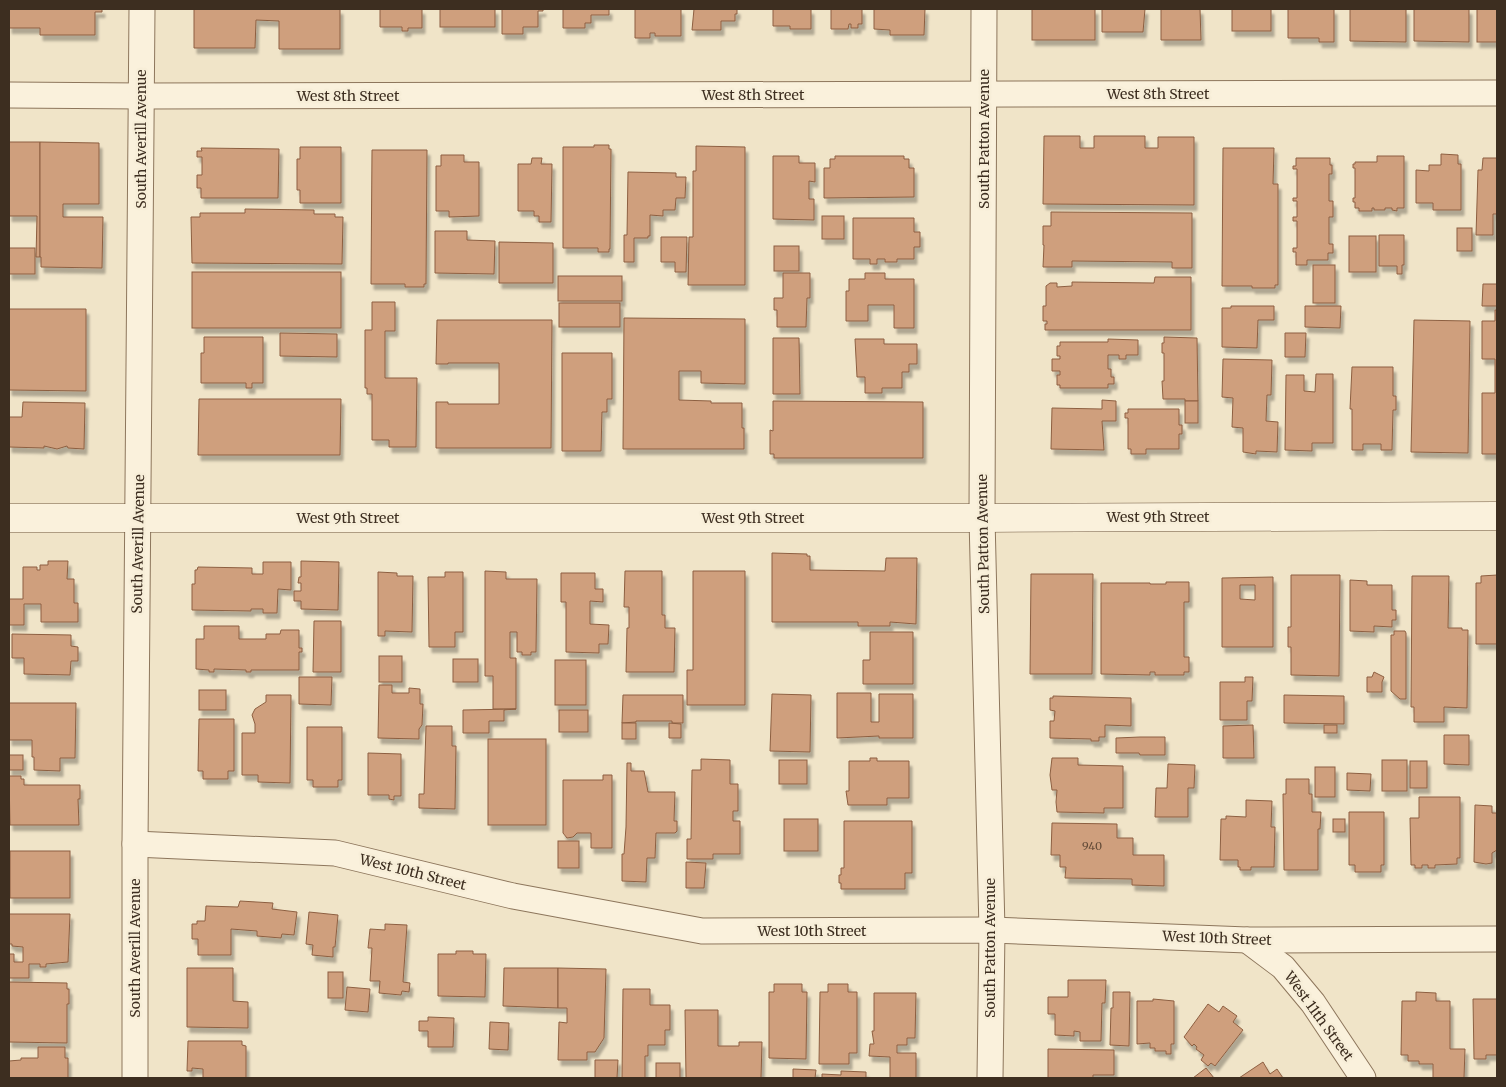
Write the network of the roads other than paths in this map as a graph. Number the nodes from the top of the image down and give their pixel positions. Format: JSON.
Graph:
{"nodes":[{"id":1,"x":142,"y":9,"type":"edge"},
{"id":2,"x":984,"y":9,"type":"edge"},
{"id":3,"x":1497,"y":93,"type":"edge"},
{"id":4,"x":9,"y":95,"type":"edge"},
{"id":5,"x":984,"y":95,"type":"junction"},
{"id":6,"x":142,"y":96,"type":"junction"},
{"id":7,"x":1497,"y":516,"type":"edge"},
{"id":8,"x":138,"y":517,"type":"junction"},
{"id":9,"x":9,"y":518,"type":"edge"},
{"id":10,"x":982,"y":518,"type":"junction"},
{"id":11,"x":135,"y":844,"type":"junction"},
{"id":12,"x":992,"y":930,"type":"junction"},
{"id":13,"x":1497,"y":939,"type":"edge"},
{"id":14,"x":1246,"y":940,"type":"junction"},
{"id":15,"x":135,"y":1078,"type":"edge"},
{"id":16,"x":990,"y":1078,"type":"edge"},
{"id":17,"x":1363,"y":1078,"type":"edge"}],
"edges":[{"from":1,"to":6,"type":"street","name":"South Averill Avenue"},
{"from":2,"to":5,"type":"street","name":"South Patton Avenue"},
{"from":3,"to":5,"type":"street","name":"West 8th Street"},
{"from":4,"to":6,"type":"street","name":"West 8th Street"},
{"from":5,"to":6,"type":"street","name":"West 8th Street"},
{"from":5,"to":10,"type":"street","name":"South Patton Avenue"},
{"from":6,"to":8,"type":"street","name":"South Averill Avenue"},
{"from":7,"to":10,"type":"main road","name":"West 9th Street"},
{"from":8,"to":9,"type":"main road","name":"West 9th Street"},
{"from":8,"to":10,"type":"main road","name":"West 9th Street"},
{"from":8,"to":11,"type":"street","name":"South Averill Avenue"},
{"from":10,"to":12,"type":"street","name":"South Patton Avenue"},
{"from":11,"to":12,"type":"street","name":"West 10th Street"},
{"from":11,"to":15,"type":"street","name":"South Averill Avenue"},
{"from":12,"to":14,"type":"street","name":"West 10th Street"},
{"from":12,"to":16,"type":"street","name":"South Patton Avenue"},
{"from":13,"to":14,"type":"street","name":"West 10th Street"},
{"from":14,"to":17,"type":"street","name":"West 11th Street"}]}
